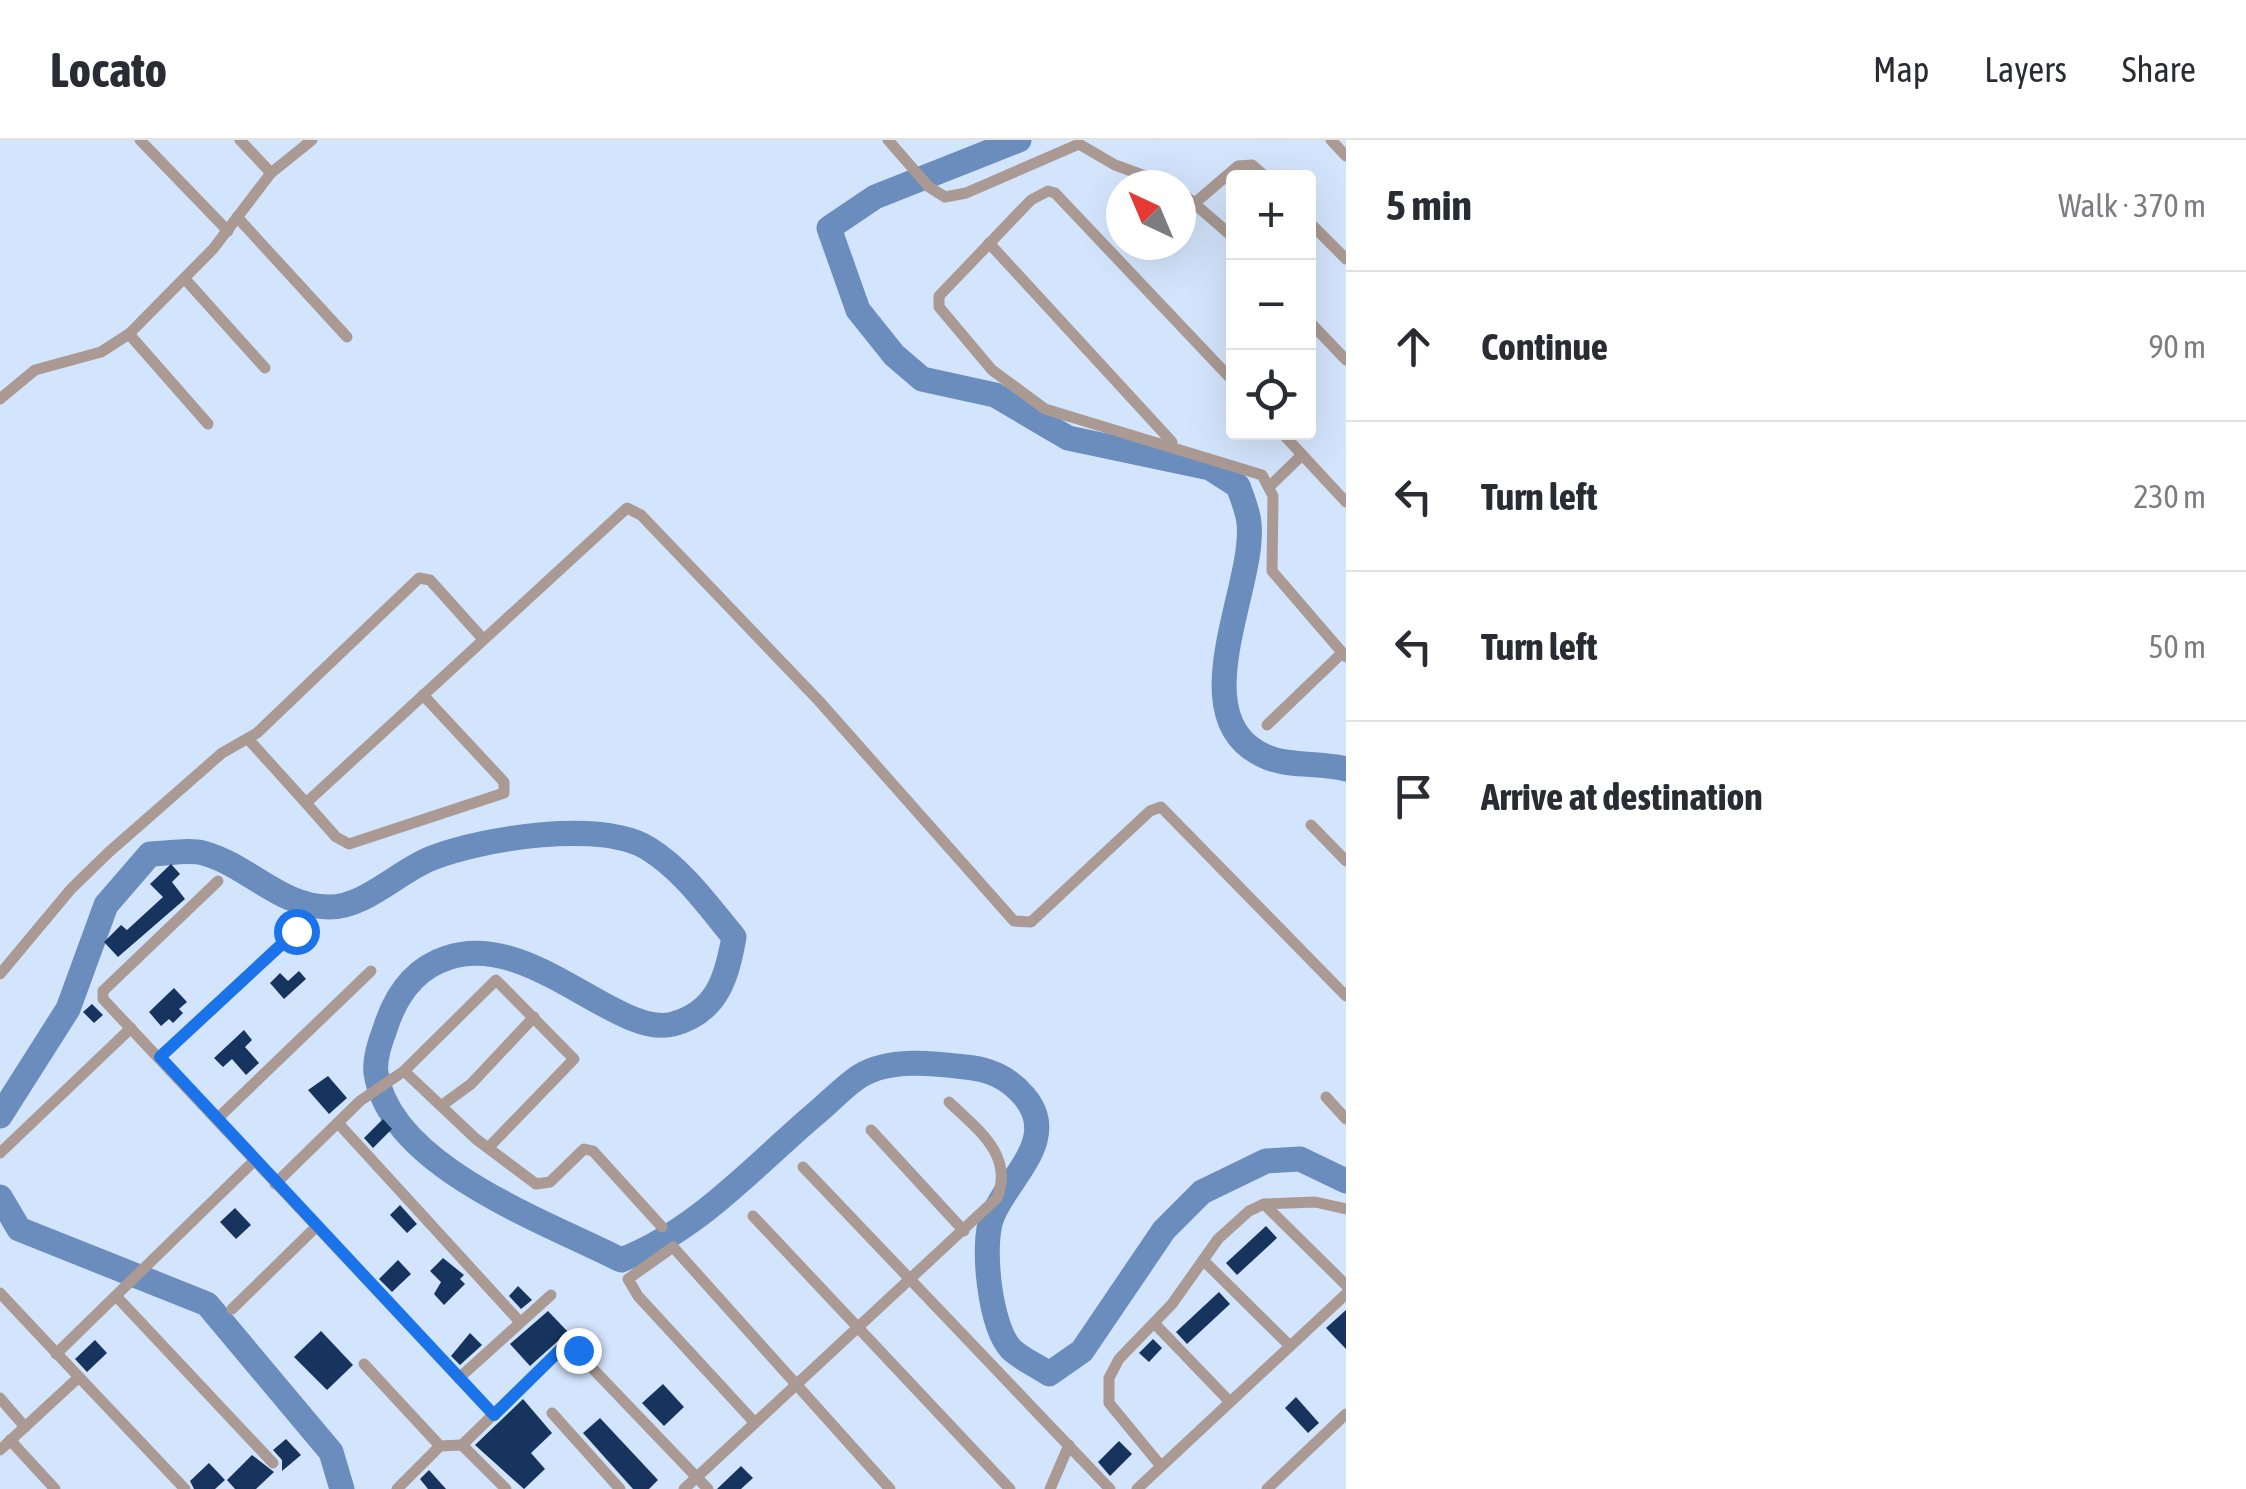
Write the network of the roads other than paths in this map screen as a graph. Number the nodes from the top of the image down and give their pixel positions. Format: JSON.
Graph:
{"nodes":[{"id":1,"x":140,"y":140,"type":"edge"},
{"id":2,"x":240,"y":140,"type":"edge"},
{"id":3,"x":312,"y":140,"type":"edge"},
{"id":4,"x":888,"y":140,"type":"edge"},
{"id":5,"x":1331,"y":140,"type":"edge"},
{"id":6,"x":1346,"y":156,"type":"edge"},
{"id":7,"x":1129,"y":170,"type":"edge"},
{"id":8,"x":1233,"y":170,"type":"edge"},
{"id":9,"x":1258,"y":170,"type":"edge"},
{"id":10,"x":272,"y":173,"type":"junction"},
{"id":11,"x":1226,"y":176,"type":"edge"},
{"id":12,"x":1196,"y":202,"type":"joint"},
{"id":13,"x":237,"y":217,"type":"junction"},
{"id":14,"x":1316,"y":229,"type":"edge"},
{"id":15,"x":228,"y":230,"type":"junction"},
{"id":16,"x":1226,"y":230,"type":"edge"},
{"id":17,"x":989,"y":243,"type":"junction"},
{"id":18,"x":1346,"y":260,"type":"edge"},
{"id":19,"x":185,"y":279,"type":"junction"},
{"id":20,"x":1316,"y":328,"type":"edge"},
{"id":21,"x":129,"y":334,"type":"junction"},
{"id":22,"x":347,"y":337,"type":"dead end"},
{"id":23,"x":1346,"y":360,"type":"edge"},
{"id":24,"x":265,"y":368,"type":"dead end"},
{"id":25,"x":1226,"y":374,"type":"edge"},
{"id":26,"x":0,"y":399,"type":"edge"},
{"id":27,"x":208,"y":424,"type":"dead end"},
{"id":28,"x":1288,"y":440,"type":"edge"},
{"id":29,"x":1174,"y":445,"type":"junction"},
{"id":30,"x":1302,"y":455,"type":"junction"},
{"id":31,"x":1271,"y":484,"type":"junction"},
{"id":32,"x":1346,"y":502,"type":"edge"},
{"id":33,"x":483,"y":639,"type":"junction"},
{"id":34,"x":1344,"y":655,"type":"edge"},
{"id":35,"x":423,"y":694,"type":"junction"},
{"id":36,"x":1266,"y":724,"type":"dead end"},
{"id":37,"x":249,"y":740,"type":"junction"},
{"id":38,"x":306,"y":803,"type":"junction"},
{"id":39,"x":1310,"y":825,"type":"dead end"},
{"id":40,"x":1346,"y":862,"type":"edge"},
{"id":41,"x":218,"y":881,"type":"dead end"},
{"id":42,"x":296,"y":931,"type":"dead end"},
{"id":43,"x":371,"y":970,"type":"dead end"},
{"id":44,"x":0,"y":974,"type":"edge"},
{"id":45,"x":1346,"y":996,"type":"edge"},
{"id":46,"x":534,"y":1017,"type":"junction"},
{"id":47,"x":131,"y":1028,"type":"junction"},
{"id":48,"x":160,"y":1057,"type":"junction"},
{"id":49,"x":404,"y":1071,"type":"junction"},
{"id":50,"x":1326,"y":1097,"type":"dead end"},
{"id":51,"x":950,"y":1102,"type":"dead end"},
{"id":52,"x":440,"y":1106,"type":"junction"},
{"id":53,"x":217,"y":1119,"type":"junction"},
{"id":54,"x":1346,"y":1119,"type":"edge"},
{"id":55,"x":338,"y":1123,"type":"junction"},
{"id":56,"x":871,"y":1130,"type":"dead end"},
{"id":57,"x":488,"y":1147,"type":"junction"},
{"id":58,"x":0,"y":1154,"type":"edge"},
{"id":59,"x":254,"y":1161,"type":"junction"},
{"id":60,"x":803,"y":1168,"type":"dead end"},
{"id":61,"x":275,"y":1184,"type":"junction"},
{"id":62,"x":1264,"y":1204,"type":"junction"},
{"id":63,"x":1346,"y":1209,"type":"edge"},
{"id":64,"x":753,"y":1216,"type":"dead end"},
{"id":65,"x":316,"y":1227,"type":"junction"},
{"id":66,"x":662,"y":1227,"type":"dead end"},
{"id":67,"x":964,"y":1230,"type":"junction"},
{"id":68,"x":1203,"y":1260,"type":"junction"},
{"id":69,"x":911,"y":1280,"type":"junction"},
{"id":70,"x":1346,"y":1285,"type":"edge"},
{"id":71,"x":0,"y":1292,"type":"edge"},
{"id":72,"x":1346,"y":1294,"type":"edge"},
{"id":73,"x":117,"y":1295,"type":"junction"},
{"id":74,"x":551,"y":1295,"type":"dead end"},
{"id":75,"x":232,"y":1309,"type":"dead end"},
{"id":76,"x":520,"y":1322,"type":"junction"},
{"id":77,"x":1154,"y":1323,"type":"junction"},
{"id":78,"x":858,"y":1328,"type":"junction"},
{"id":79,"x":1290,"y":1346,"type":"junction"},
{"id":80,"x":56,"y":1354,"type":"junction"},
{"id":81,"x":364,"y":1364,"type":"dead end"},
{"id":82,"x":79,"y":1377,"type":"junction"},
{"id":83,"x":459,"y":1378,"type":"junction"},
{"id":84,"x":796,"y":1386,"type":"junction"},
{"id":85,"x":0,"y":1398,"type":"edge"},
{"id":86,"x":1230,"y":1402,"type":"junction"},
{"id":87,"x":552,"y":1413,"type":"dead end"},
{"id":88,"x":1346,"y":1414,"type":"edge"},
{"id":89,"x":494,"y":1415,"type":"junction"},
{"id":90,"x":755,"y":1423,"type":"junction"},
{"id":91,"x":25,"y":1427,"type":"junction"},
{"id":92,"x":10,"y":1440,"type":"junction"},
{"id":93,"x":462,"y":1444,"type":"junction"},
{"id":94,"x":1069,"y":1445,"type":"junction"},
{"id":95,"x":440,"y":1446,"type":"junction"},
{"id":96,"x":0,"y":1450,"type":"edge"},
{"id":97,"x":274,"y":1463,"type":"dead end"},
{"id":98,"x":1162,"y":1466,"type":"junction"},
{"id":99,"x":697,"y":1477,"type":"junction"},
{"id":100,"x":55,"y":1489,"type":"edge"},
{"id":101,"x":185,"y":1489,"type":"edge"},
{"id":102,"x":397,"y":1489,"type":"edge"},
{"id":103,"x":506,"y":1489,"type":"edge"},
{"id":104,"x":620,"y":1489,"type":"edge"},
{"id":105,"x":684,"y":1489,"type":"edge"},
{"id":106,"x":708,"y":1489,"type":"edge"},
{"id":107,"x":890,"y":1489,"type":"edge"},
{"id":108,"x":1010,"y":1489,"type":"edge"},
{"id":109,"x":1050,"y":1489,"type":"edge"},
{"id":110,"x":1110,"y":1489,"type":"edge"},
{"id":111,"x":1137,"y":1489,"type":"edge"},
{"id":112,"x":1267,"y":1489,"type":"edge"}],
"edges":[{"from":1,"to":15,"type":"street"},
{"from":2,"to":10,"type":"street"},
{"from":3,"to":10,"type":"street"},
{"from":4,"to":7,"type":"street"},
{"from":5,"to":6,"type":"street"},
{"from":8,"to":9,"type":"street"},
{"from":10,"to":13,"type":"street"},
{"from":11,"to":12,"type":"street"},
{"from":12,"to":16,"type":"street"},
{"from":13,"to":15,"type":"street"},
{"from":13,"to":22,"type":"street"},
{"from":14,"to":18,"type":"street"},
{"from":15,"to":19,"type":"street"},
{"from":17,"to":25,"type":"street"},
{"from":17,"to":29,"type":"street"},
{"from":17,"to":29,"type":"street"},
{"from":19,"to":21,"type":"street"},
{"from":19,"to":24,"type":"street"},
{"from":20,"to":23,"type":"street"},
{"from":21,"to":26,"type":"street"},
{"from":21,"to":27,"type":"street"},
{"from":28,"to":30,"type":"street"},
{"from":29,"to":31,"type":"street"},
{"from":30,"to":31,"type":"street"},
{"from":30,"to":32,"type":"street"},
{"from":31,"to":34,"type":"street"},
{"from":33,"to":35,"type":"street"},
{"from":33,"to":37,"type":"street"},
{"from":33,"to":45,"type":"street"},
{"from":34,"to":36,"type":"street"},
{"from":35,"to":38,"type":"street"},
{"from":35,"to":38,"type":"street"},
{"from":37,"to":38,"type":"street"},
{"from":37,"to":44,"type":"street"},
{"from":39,"to":40,"type":"street"},
{"from":41,"to":47,"type":"street"},
{"from":42,"to":48,"type":"street"},
{"from":43,"to":53,"type":"street"},
{"from":46,"to":49,"type":"street"},
{"from":46,"to":52,"type":"street"},
{"from":46,"to":57,"type":"street"},
{"from":47,"to":48,"type":"street"},
{"from":47,"to":58,"type":"street"},
{"from":48,"to":53,"type":"street"},
{"from":49,"to":52,"type":"street"},
{"from":49,"to":55,"type":"street"},
{"from":50,"to":54,"type":"street"},
{"from":51,"to":67,"type":"street"},
{"from":52,"to":57,"type":"street"},
{"from":53,"to":59,"type":"street"},
{"from":55,"to":61,"type":"street"},
{"from":55,"to":76,"type":"street"},
{"from":56,"to":67,"type":"street"},
{"from":57,"to":66,"type":"street"},
{"from":59,"to":61,"type":"street"},
{"from":59,"to":73,"type":"street"},
{"from":60,"to":69,"type":"street"},
{"from":61,"to":65,"type":"street"},
{"from":62,"to":63,"type":"street"},
{"from":62,"to":68,"type":"street"},
{"from":62,"to":70,"type":"street"},
{"from":64,"to":78,"type":"street"},
{"from":65,"to":75,"type":"street"},
{"from":65,"to":83,"type":"street"},
{"from":67,"to":69,"type":"street"},
{"from":68,"to":77,"type":"street"},
{"from":68,"to":79,"type":"street"},
{"from":69,"to":78,"type":"street"},
{"from":69,"to":94,"type":"street"},
{"from":71,"to":80,"type":"street"},
{"from":72,"to":79,"type":"street"},
{"from":73,"to":80,"type":"street"},
{"from":73,"to":97,"type":"street"},
{"from":74,"to":76,"type":"street"},
{"from":76,"to":83,"type":"street"},
{"from":77,"to":86,"type":"street"},
{"from":77,"to":98,"type":"street"},
{"from":78,"to":84,"type":"street"},
{"from":78,"to":108,"type":"street"},
{"from":79,"to":86,"type":"street"},
{"from":80,"to":82,"type":"street"},
{"from":81,"to":95,"type":"street"},
{"from":82,"to":91,"type":"street"},
{"from":82,"to":101,"type":"street"},
{"from":83,"to":89,"type":"street"},
{"from":84,"to":90,"type":"street"},
{"from":84,"to":90,"type":"street"},
{"from":84,"to":107,"type":"street"},
{"from":85,"to":91,"type":"street"},
{"from":86,"to":98,"type":"street"},
{"from":87,"to":104,"type":"street"},
{"from":88,"to":112,"type":"street"},
{"from":89,"to":93,"type":"street"},
{"from":89,"to":99,"type":"street"},
{"from":90,"to":99,"type":"street"},
{"from":91,"to":92,"type":"street"},
{"from":92,"to":96,"type":"street"},
{"from":92,"to":100,"type":"street"},
{"from":93,"to":95,"type":"street"},
{"from":93,"to":103,"type":"street"},
{"from":94,"to":109,"type":"street"},
{"from":94,"to":110,"type":"street"},
{"from":95,"to":102,"type":"street"},
{"from":98,"to":111,"type":"street"},
{"from":99,"to":105,"type":"street"},
{"from":99,"to":106,"type":"street"}]}
